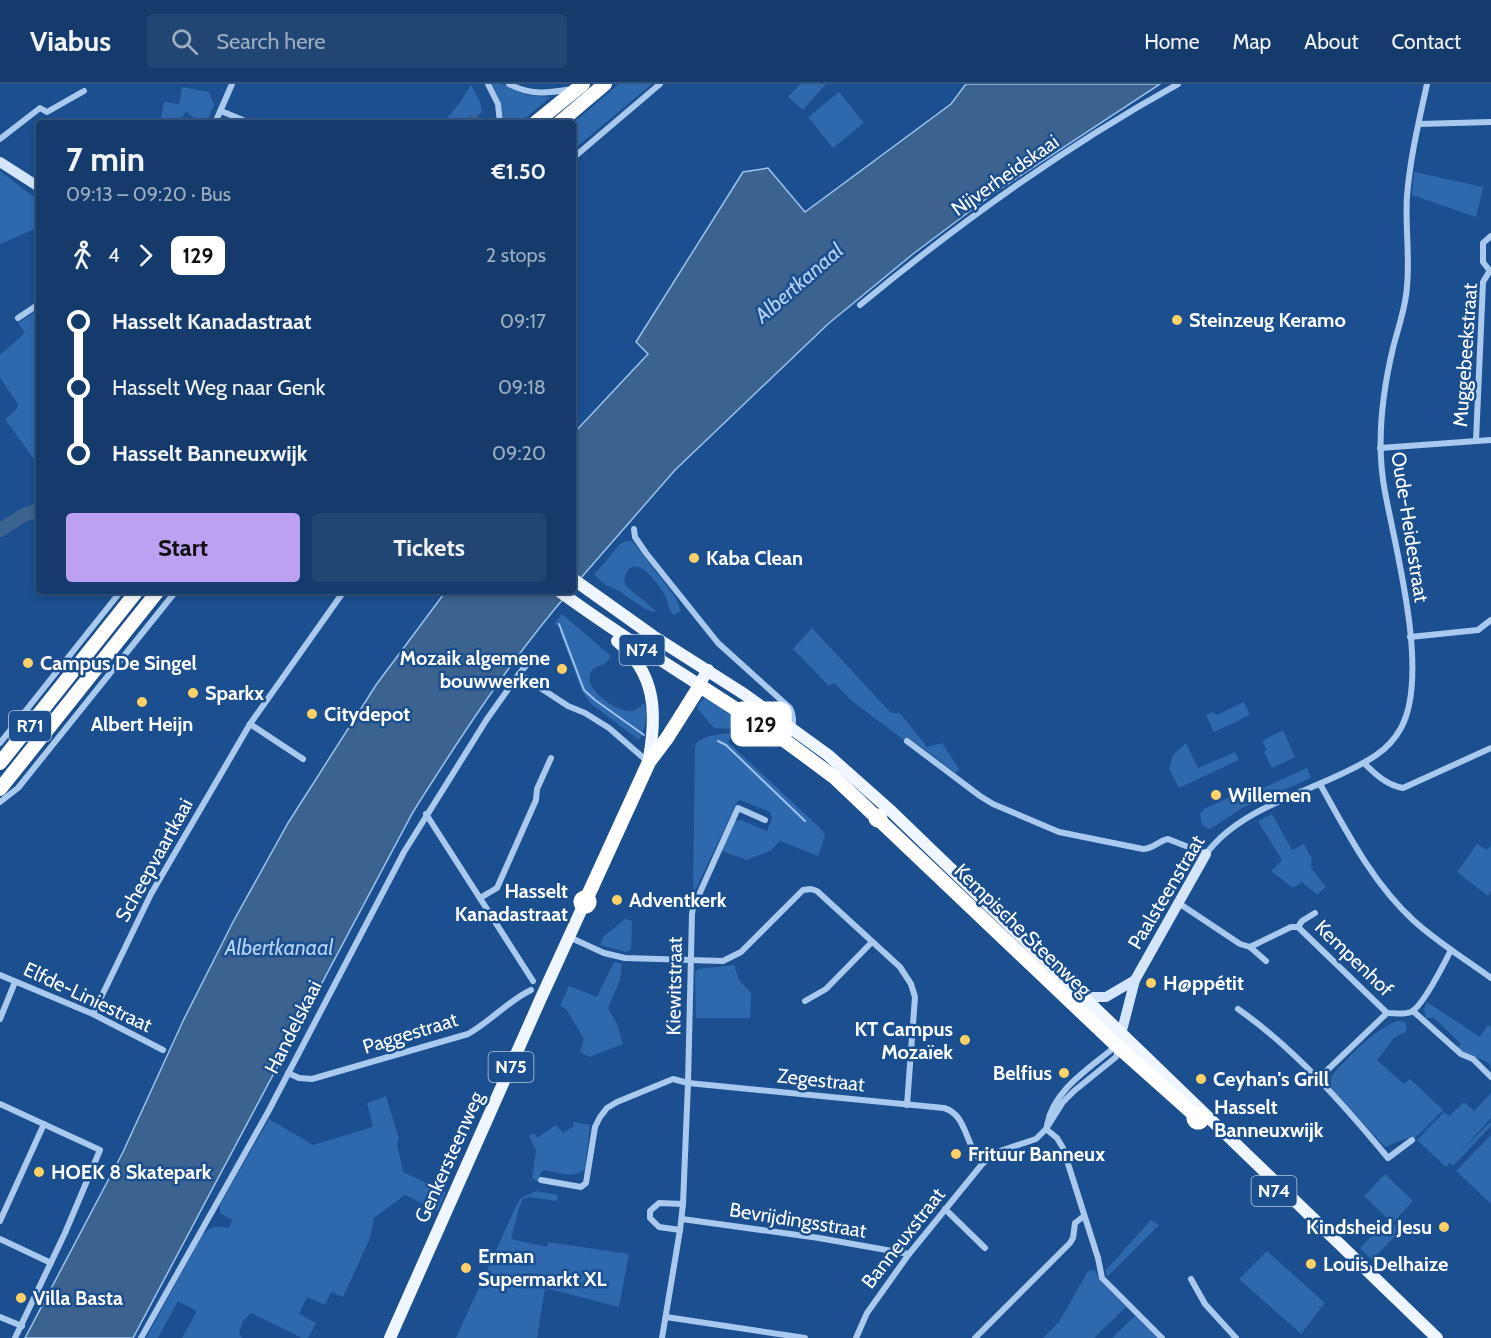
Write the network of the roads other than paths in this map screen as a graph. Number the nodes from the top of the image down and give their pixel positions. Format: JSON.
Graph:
{"nodes":[{"id":1,"x":232,"y":84,"type":"edge"},
{"id":2,"x":488,"y":84,"type":"edge"},
{"id":3,"x":509,"y":84,"type":"edge"},
{"id":4,"x":605,"y":84,"type":"edge"},
{"id":5,"x":660,"y":84,"type":"edge"},
{"id":6,"x":1178,"y":84,"type":"edge"},
{"id":7,"x":1427,"y":84,"type":"edge"},
{"id":8,"x":581,"y":86,"type":"edge"},
{"id":9,"x":84,"y":92,"type":"dead end"},
{"id":10,"x":221,"y":111,"type":"junction"},
{"id":11,"x":216,"y":120,"type":"edge"},
{"id":12,"x":243,"y":120,"type":"edge"},
{"id":13,"x":500,"y":120,"type":"edge"},
{"id":14,"x":539,"y":120,"type":"edge"},
{"id":15,"x":563,"y":120,"type":"edge"},
{"id":16,"x":1491,"y":122,"type":"edge"},
{"id":17,"x":1419,"y":124,"type":"junction"},
{"id":18,"x":0,"y":139,"type":"edge"},
{"id":19,"x":576,"y":155,"type":"edge"},
{"id":20,"x":0,"y":162,"type":"edge"},
{"id":21,"x":36,"y":185,"type":"edge"},
{"id":22,"x":1491,"y":236,"type":"edge"},
{"id":23,"x":1490,"y":272,"type":"edge"},
{"id":24,"x":860,"y":305,"type":"dead end"},
{"id":25,"x":36,"y":306,"type":"edge"},
{"id":26,"x":18,"y":318,"type":"dead end"},
{"id":27,"x":1491,"y":440,"type":"edge"},
{"id":28,"x":1476,"y":441,"type":"junction"},
{"id":29,"x":1380,"y":448,"type":"junction"},
{"id":30,"x":634,"y":529,"type":"dead end"},
{"id":31,"x":576,"y":581,"type":"edge"},
{"id":32,"x":119,"y":594,"type":"edge"},
{"id":33,"x":134,"y":594,"type":"edge"},
{"id":34,"x":156,"y":594,"type":"edge"},
{"id":35,"x":174,"y":594,"type":"edge"},
{"id":36,"x":342,"y":594,"type":"edge"},
{"id":37,"x":563,"y":594,"type":"edge"},
{"id":38,"x":586,"y":611,"type":"junction"},
{"id":39,"x":1491,"y":620,"type":"edge"},
{"id":40,"x":1410,"y":637,"type":"junction"},
{"id":41,"x":539,"y":659,"type":"dead end"},
{"id":42,"x":708,"y":670,"type":"junction"},
{"id":43,"x":519,"y":675,"type":"junction"},
{"id":44,"x":700,"y":686,"type":"junction"},
{"id":45,"x":779,"y":698,"type":"junction"},
{"id":46,"x":773,"y":709,"type":"junction"},
{"id":47,"x":250,"y":724,"type":"junction"},
{"id":48,"x":793,"y":729,"type":"junction"},
{"id":49,"x":6,"y":735,"type":"junction"},
{"id":50,"x":784,"y":740,"type":"junction"},
{"id":51,"x":907,"y":741,"type":"dead end"},
{"id":52,"x":1491,"y":748,"type":"edge"},
{"id":53,"x":2,"y":753,"type":"edge"},
{"id":54,"x":551,"y":758,"type":"dead end"},
{"id":55,"x":303,"y":759,"type":"dead end"},
{"id":56,"x":649,"y":762,"type":"junction"},
{"id":57,"x":1365,"y":764,"type":"junction"},
{"id":58,"x":1320,"y":784,"type":"junction"},
{"id":59,"x":0,"y":789,"type":"edge"},
{"id":60,"x":0,"y":802,"type":"edge"},
{"id":61,"x":426,"y":814,"type":"junction"},
{"id":62,"x":765,"y":820,"type":"dead end"},
{"id":63,"x":1206,"y":854,"type":"junction"},
{"id":64,"x":480,"y":898,"type":"junction"},
{"id":65,"x":1177,"y":902,"type":"junction"},
{"id":66,"x":1315,"y":913,"type":"dead end"},
{"id":67,"x":1298,"y":927,"type":"junction"},
{"id":68,"x":569,"y":937,"type":"junction"},
{"id":69,"x":872,"y":942,"type":"junction"},
{"id":70,"x":1250,"y":947,"type":"junction"},
{"id":71,"x":1452,"y":951,"type":"junction"},
{"id":72,"x":690,"y":960,"type":"junction"},
{"id":73,"x":1266,"y":961,"type":"dead end"},
{"id":74,"x":0,"y":975,"type":"edge"},
{"id":75,"x":1491,"y":978,"type":"edge"},
{"id":76,"x":1135,"y":980,"type":"junction"},
{"id":77,"x":533,"y":981,"type":"dead end"},
{"id":78,"x":15,"y":982,"type":"junction"},
{"id":79,"x":531,"y":990,"type":"dead end"},
{"id":80,"x":1084,"y":997,"type":"junction"},
{"id":81,"x":805,"y":1001,"type":"dead end"},
{"id":82,"x":1238,"y":1009,"type":"dead end"},
{"id":83,"x":1413,"y":1011,"type":"junction"},
{"id":84,"x":1387,"y":1013,"type":"junction"},
{"id":85,"x":93,"y":1014,"type":"junction"},
{"id":86,"x":0,"y":1019,"type":"edge"},
{"id":87,"x":1121,"y":1032,"type":"junction"},
{"id":88,"x":1116,"y":1045,"type":"junction"},
{"id":89,"x":163,"y":1050,"type":"dead end"},
{"id":90,"x":288,"y":1073,"type":"junction"},
{"id":91,"x":1491,"y":1077,"type":"edge"},
{"id":92,"x":1318,"y":1079,"type":"junction"},
{"id":93,"x":688,"y":1083,"type":"junction"},
{"id":94,"x":0,"y":1104,"type":"edge"},
{"id":95,"x":907,"y":1105,"type":"junction"},
{"id":96,"x":44,"y":1124,"type":"junction"},
{"id":97,"x":1046,"y":1129,"type":"junction"},
{"id":98,"x":1412,"y":1140,"type":"dead end"},
{"id":99,"x":983,"y":1163,"type":"junction"},
{"id":100,"x":541,"y":1180,"type":"dead end"},
{"id":101,"x":683,"y":1204,"type":"junction"},
{"id":102,"x":945,"y":1209,"type":"junction"},
{"id":103,"x":1084,"y":1216,"type":"junction"},
{"id":104,"x":681,"y":1219,"type":"junction"},
{"id":105,"x":0,"y":1221,"type":"edge"},
{"id":106,"x":681,"y":1230,"type":"junction"},
{"id":107,"x":0,"y":1239,"type":"edge"},
{"id":108,"x":985,"y":1248,"type":"dead end"},
{"id":109,"x":909,"y":1254,"type":"junction"},
{"id":110,"x":51,"y":1263,"type":"junction"},
{"id":111,"x":1191,"y":1279,"type":"dead end"},
{"id":112,"x":0,"y":1317,"type":"edge"},
{"id":113,"x":666,"y":1317,"type":"junction"},
{"id":114,"x":22,"y":1326,"type":"junction"},
{"id":115,"x":15,"y":1338,"type":"edge"},
{"id":116,"x":141,"y":1338,"type":"edge"},
{"id":117,"x":390,"y":1338,"type":"edge"},
{"id":118,"x":662,"y":1338,"type":"edge"},
{"id":119,"x":805,"y":1338,"type":"edge"},
{"id":120,"x":856,"y":1338,"type":"edge"},
{"id":121,"x":975,"y":1338,"type":"edge"},
{"id":122,"x":1162,"y":1338,"type":"edge"},
{"id":123,"x":1236,"y":1338,"type":"edge"},
{"id":124,"x":1427,"y":1338,"type":"edge"},
{"id":125,"x":1437,"y":1338,"type":"edge"}],
"edges":[{"from":1,"to":10,"type":"street"},
{"from":2,"to":13,"type":"street"},
{"from":3,"to":8,"type":"street"},
{"from":4,"to":15,"type":"highway"},
{"from":5,"to":19,"type":"street"},
{"from":6,"to":24,"type":"street","name":"Nijverheidskaai"},
{"from":7,"to":17,"type":"street","name":"Oude-Heidestraat"},
{"from":8,"to":14,"type":"highway"},
{"from":9,"to":18,"type":"street"},
{"from":10,"to":11,"type":"street"},
{"from":10,"to":12,"type":"street"},
{"from":16,"to":17,"type":"street"},
{"from":17,"to":29,"type":"street","name":"Oude-Heidestraat"},
{"from":20,"to":21,"type":"street"},
{"from":22,"to":23,"type":"street"},
{"from":23,"to":28,"type":"street","name":"Muggebeekstraat"},
{"from":25,"to":26,"type":"street"},
{"from":27,"to":28,"type":"street","name":"Muggebeekstraat"},
{"from":28,"to":29,"type":"street","name":"Muggebeekstraat"},
{"from":29,"to":40,"type":"street","name":"Oude-Heidestraat"},
{"from":30,"to":45,"type":"street"},
{"from":31,"to":42,"type":"main road","name":"Kempische Steenweg","number":"N74"},
{"from":32,"to":49,"type":"street"},
{"from":33,"to":53,"type":"highway","number":"R71"},
{"from":34,"to":59,"type":"highway","number":"R71"},
{"from":35,"to":60,"type":"street"},
{"from":36,"to":47,"type":"street","name":"Scheepvaartkaai"},
{"from":37,"to":38,"type":"main road","name":"Kempische Steenweg","number":"N74"},
{"from":38,"to":44,"type":"main road","name":"Kempische Steenweg","number":"N74"},
{"from":38,"to":56,"type":"main road","name":"Genkersteenweg","number":"N75"},
{"from":39,"to":40,"type":"street"},
{"from":40,"to":57,"type":"street","name":"Oude-Heidestraat"},
{"from":41,"to":43,"type":"street","name":"Handelskaai"},
{"from":42,"to":44,"type":"main road","name":"Genkersteenweg","number":"N75"},
{"from":42,"to":46,"type":"main road","name":"Kempische Steenweg","number":"N74"},
{"from":43,"to":56,"type":"street"},
{"from":43,"to":61,"type":"street","name":"Handelskaai"},
{"from":44,"to":50,"type":"main road","name":"Kempische Steenweg","number":"N74"},
{"from":44,"to":56,"type":"main road","name":"Genkersteenweg","number":"N75"},
{"from":45,"to":46,"type":"street"},
{"from":45,"to":48,"type":"street"},
{"from":46,"to":48,"type":"main road","name":"Kempische Steenweg","number":"N74"},
{"from":47,"to":55,"type":"street"},
{"from":47,"to":85,"type":"street","name":"Scheepvaartkaai"},
{"from":48,"to":50,"type":"street"},
{"from":48,"to":80,"type":"main road","name":"Kempische Steenweg","number":"N74"},
{"from":49,"to":53,"type":"street"},
{"from":49,"to":53,"type":"street"},
{"from":50,"to":88,"type":"main road","name":"Kempische Steenweg","number":"N74"},
{"from":51,"to":63,"type":"street"},
{"from":52,"to":57,"type":"street"},
{"from":54,"to":64,"type":"street"},
{"from":56,"to":68,"type":"main road","name":"Genkersteenweg","number":"N75"},
{"from":57,"to":58,"type":"street","name":"Oude-Heidestraat"},
{"from":58,"to":63,"type":"street","name":"Paalsteenstraat"},
{"from":58,"to":71,"type":"street"},
{"from":61,"to":64,"type":"street"},
{"from":61,"to":90,"type":"street","name":"Handelskaai"},
{"from":62,"to":72,"type":"street","name":"Kiewitstraat"},
{"from":63,"to":65,"type":"street","name":"Paalsteenstraat"},
{"from":64,"to":77,"type":"street"},
{"from":65,"to":70,"type":"street"},
{"from":65,"to":76,"type":"street","name":"Paalsteenstraat"},
{"from":66,"to":67,"type":"street","name":"Kempenhof"},
{"from":67,"to":70,"type":"street","name":"Kempenhof"},
{"from":67,"to":84,"type":"street","name":"Kempenhof"},
{"from":68,"to":72,"type":"street"},
{"from":68,"to":117,"type":"main road","name":"Genkersteenweg","number":"N75"},
{"from":69,"to":72,"type":"street"},
{"from":69,"to":81,"type":"street"},
{"from":69,"to":95,"type":"street"},
{"from":70,"to":73,"type":"street"},
{"from":71,"to":75,"type":"street"},
{"from":71,"to":83,"type":"street","name":"Kempenhof"},
{"from":72,"to":93,"type":"street","name":"Kiewitstraat"},
{"from":74,"to":78,"type":"street","name":"Elfde-Liniestraat"},
{"from":76,"to":80,"type":"street","name":"Paalsteenstraat"},
{"from":76,"to":87,"type":"street","name":"Paalsteenstraat"},
{"from":78,"to":85,"type":"street","name":"Elfde-Liniestraat"},
{"from":78,"to":86,"type":"street"},
{"from":79,"to":90,"type":"street","name":"Paggestraat"},
{"from":80,"to":87,"type":"main road","name":"Kempische Steenweg","number":"N74"},
{"from":82,"to":92,"type":"street"},
{"from":83,"to":84,"type":"street","name":"Kempenhof"},
{"from":83,"to":91,"type":"street"},
{"from":84,"to":92,"type":"street","name":"Kempenhof"},
{"from":85,"to":89,"type":"street","name":"Elfde-Liniestraat"},
{"from":87,"to":88,"type":"street","name":"Paalsteenstraat"},
{"from":87,"to":125,"type":"main road","name":"Kempische Steenweg","number":"N74"},
{"from":88,"to":97,"type":"street"},
{"from":88,"to":124,"type":"main road","name":"Kempische Steenweg","number":"N74"},
{"from":90,"to":116,"type":"street","name":"Handelskaai"},
{"from":92,"to":98,"type":"street"},
{"from":93,"to":95,"type":"street","name":"Zegestraat"},
{"from":93,"to":100,"type":"street","name":"Zegestraat"},
{"from":93,"to":101,"type":"street","name":"Kiewitstraat"},
{"from":94,"to":96,"type":"street"},
{"from":95,"to":99,"type":"street","name":"Zegestraat"},
{"from":96,"to":105,"type":"street"},
{"from":96,"to":110,"type":"street"},
{"from":97,"to":99,"type":"street","name":"Banneuxstraat"},
{"from":97,"to":103,"type":"street"},
{"from":99,"to":102,"type":"street","name":"Banneuxstraat"},
{"from":101,"to":104,"type":"street","name":"Kiewitstraat"},
{"from":101,"to":106,"type":"street"},
{"from":102,"to":108,"type":"street"},
{"from":102,"to":109,"type":"street","name":"Banneuxstraat"},
{"from":103,"to":121,"type":"street"},
{"from":103,"to":122,"type":"street"},
{"from":104,"to":106,"type":"street","name":"Kiewitstraat"},
{"from":104,"to":109,"type":"street","name":"Bevrijdingsstraat"},
{"from":106,"to":113,"type":"street","name":"Kiewitstraat"},
{"from":107,"to":110,"type":"street"},
{"from":109,"to":120,"type":"street","name":"Banneuxstraat"},
{"from":110,"to":114,"type":"street"},
{"from":111,"to":123,"type":"street"},
{"from":112,"to":114,"type":"street"},
{"from":113,"to":118,"type":"street","name":"Kiewitstraat"},
{"from":113,"to":119,"type":"street"},
{"from":114,"to":115,"type":"street"}]}
